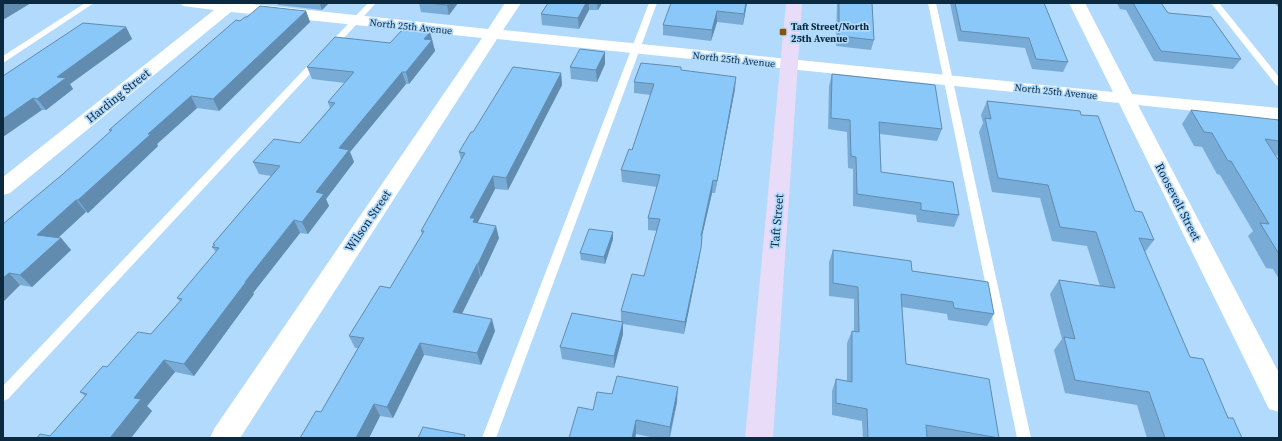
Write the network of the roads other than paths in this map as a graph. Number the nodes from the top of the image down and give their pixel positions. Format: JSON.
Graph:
{"nodes":[{"id":1,"x":90,"y":3,"type":"edge"},
{"id":2,"x":188,"y":3,"type":"edge"},
{"id":3,"x":372,"y":3,"type":"edge"},
{"id":4,"x":513,"y":3,"type":"edge"},
{"id":5,"x":653,"y":3,"type":"edge"},
{"id":6,"x":794,"y":3,"type":"edge"},
{"id":7,"x":932,"y":3,"type":"edge"},
{"id":8,"x":1077,"y":3,"type":"edge"},
{"id":9,"x":1215,"y":3,"type":"edge"},
{"id":10,"x":230,"y":5,"type":"edge"},
{"id":11,"x":356,"y":20,"type":"junction"},
{"id":12,"x":493,"y":34,"type":"junction"},
{"id":13,"x":636,"y":48,"type":"junction"},
{"id":14,"x":3,"y":60,"type":"edge"},
{"id":15,"x":790,"y":64,"type":"junction"},
{"id":16,"x":948,"y":80,"type":"junction"},
{"id":17,"x":1279,"y":83,"type":"edge"},
{"id":18,"x":1125,"y":98,"type":"junction"},
{"id":19,"x":1279,"y":114,"type":"edge"},
{"id":20,"x":3,"y":188,"type":"edge"},
{"id":21,"x":3,"y":394,"type":"edge"},
{"id":22,"x":1279,"y":400,"type":"edge"},
{"id":23,"x":224,"y":438,"type":"edge"},
{"id":24,"x":489,"y":438,"type":"edge"},
{"id":25,"x":759,"y":438,"type":"edge"},
{"id":26,"x":1024,"y":438,"type":"edge"}],
"edges":[{"from":1,"to":14,"type":"lane"},
{"from":2,"to":10,"type":"street","name":"North 25th Avenue"},
{"from":3,"to":11,"type":"lane"},
{"from":4,"to":12,"type":"street","name":"Wilson Street"},
{"from":5,"to":13,"type":"lane"},
{"from":6,"to":15,"type":"street","name":"Taft Street"},
{"from":7,"to":16,"type":"lane"},
{"from":8,"to":18,"type":"street","name":"Roosevelt Street"},
{"from":9,"to":17,"type":"lane"},
{"from":10,"to":11,"type":"street","name":"North 25th Avenue"},
{"from":10,"to":20,"type":"street","name":"Harding Street"},
{"from":11,"to":12,"type":"street","name":"North 25th Avenue"},
{"from":11,"to":21,"type":"lane"},
{"from":12,"to":13,"type":"street","name":"North 25th Avenue"},
{"from":12,"to":23,"type":"street","name":"Wilson Street"},
{"from":13,"to":15,"type":"street","name":"North 25th Avenue"},
{"from":13,"to":24,"type":"lane"},
{"from":15,"to":16,"type":"street","name":"North 25th Avenue"},
{"from":15,"to":25,"type":"street","name":"Taft Street"},
{"from":16,"to":18,"type":"street","name":"North 25th Avenue"},
{"from":16,"to":26,"type":"lane"},
{"from":18,"to":19,"type":"street","name":"North 25th Avenue"},
{"from":18,"to":22,"type":"street","name":"Roosevelt Street"}]}
